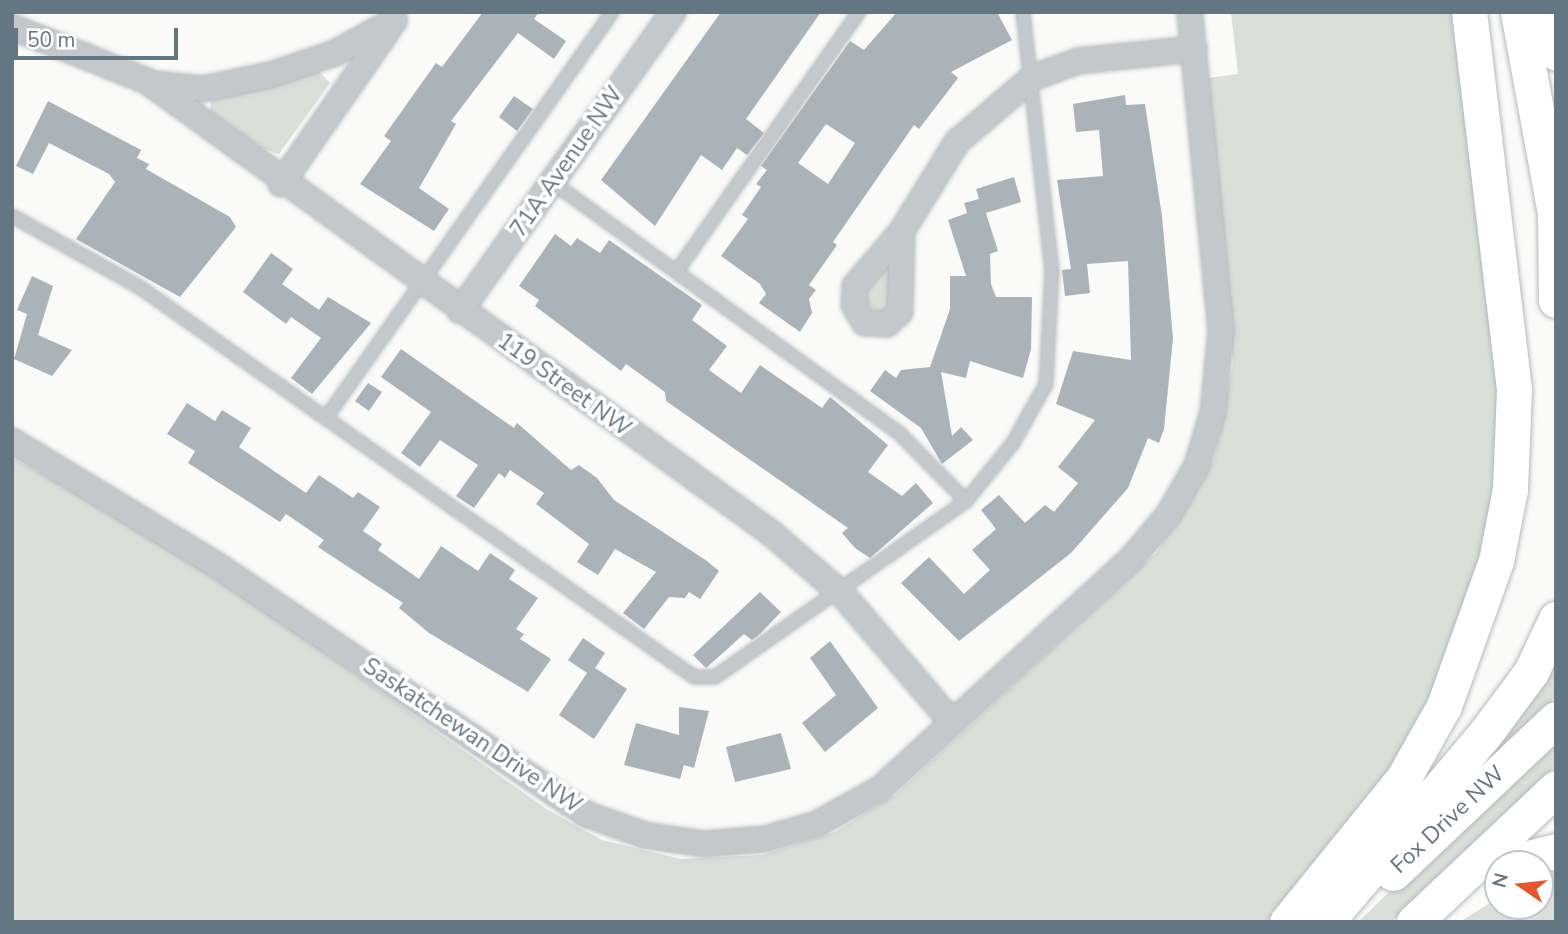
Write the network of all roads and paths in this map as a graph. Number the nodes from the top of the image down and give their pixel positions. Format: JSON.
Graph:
{"nodes":[{"id":1,"x":612,"y":12,"type":"edge"},
{"id":2,"x":673,"y":12,"type":"edge"},
{"id":3,"x":859,"y":12,"type":"edge"},
{"id":4,"x":1023,"y":12,"type":"edge"},
{"id":5,"x":1190,"y":12,"type":"edge"},
{"id":6,"x":1469,"y":12,"type":"edge"},
{"id":7,"x":1518,"y":12,"type":"edge"},
{"id":8,"x":1550,"y":12,"type":"edge"},
{"id":9,"x":398,"y":16,"type":"edge"},
{"id":10,"x":12,"y":27,"type":"edge"},
{"id":11,"x":1194,"y":50,"type":"junction"},
{"id":12,"x":1556,"y":53,"type":"edge"},
{"id":13,"x":1032,"y":78,"type":"junction"},
{"id":14,"x":147,"y":81,"type":"junction"},
{"id":15,"x":552,"y":182,"type":"junction"},
{"id":16,"x":281,"y":184,"type":"junction"},
{"id":17,"x":12,"y":216,"type":"edge"},
{"id":18,"x":1555,"y":218,"type":"edge"},
{"id":19,"x":902,"y":231,"type":"dead end"},
{"id":20,"x":678,"y":268,"type":"junction"},
{"id":21,"x":421,"y":283,"type":"junction"},
{"id":22,"x":1556,"y":300,"type":"edge"},
{"id":23,"x":460,"y":311,"type":"junction"},
{"id":24,"x":328,"y":415,"type":"junction"},
{"id":25,"x":12,"y":441,"type":"edge"},
{"id":26,"x":966,"y":501,"type":"junction"},
{"id":27,"x":842,"y":594,"type":"junction"},
{"id":28,"x":1556,"y":619,"type":"edge"},
{"id":29,"x":1556,"y":719,"type":"edge"},
{"id":30,"x":951,"y":721,"type":"junction"},
{"id":31,"x":1556,"y":788,"type":"edge"},
{"id":32,"x":1484,"y":871,"type":"edge"},
{"id":33,"x":1461,"y":878,"type":"junction"},
{"id":34,"x":1287,"y":922,"type":"edge"},
{"id":35,"x":1326,"y":922,"type":"edge"},
{"id":36,"x":1340,"y":922,"type":"edge"},
{"id":37,"x":1414,"y":922,"type":"edge"}],
"edges":[{"from":1,"to":21,"type":"lane"},
{"from":2,"to":15,"type":"street","name":"71A Avenue NW"},
{"from":3,"to":20,"type":"lane"},
{"from":4,"to":13,"type":"lane"},
{"from":5,"to":11,"type":"street","name":"Saskatchewan Drive NW"},
{"from":6,"to":34,"type":"main road"},
{"from":7,"to":18,"type":"main road"},
{"from":8,"to":12,"type":"main road"},
{"from":9,"to":14,"type":"street","name":"119 Street NW"},
{"from":9,"to":16,"type":"street"},
{"from":10,"to":14,"type":"street","name":"119 Street NW"},
{"from":11,"to":13,"type":"street"},
{"from":11,"to":30,"type":"street","name":"Saskatchewan Drive NW"},
{"from":13,"to":19,"type":"street"},
{"from":13,"to":26,"type":"lane"},
{"from":14,"to":16,"type":"street","name":"119 Street NW"},
{"from":15,"to":20,"type":"lane"},
{"from":15,"to":23,"type":"street","name":"71A Avenue NW"},
{"from":16,"to":21,"type":"street","name":"119 Street NW"},
{"from":17,"to":24,"type":"lane"},
{"from":18,"to":22,"type":"main road"},
{"from":20,"to":26,"type":"lane"},
{"from":21,"to":23,"type":"street","name":"119 Street NW"},
{"from":21,"to":24,"type":"lane"},
{"from":23,"to":27,"type":"street","name":"119 Street NW"},
{"from":24,"to":27,"type":"lane"},
{"from":25,"to":30,"type":"street","name":"Saskatchewan Drive NW"},
{"from":26,"to":27,"type":"lane"},
{"from":27,"to":30,"type":"street","name":"119 Street NW"},
{"from":28,"to":35,"type":"main road"},
{"from":29,"to":36,"type":"main road","name":"Fox Drive NW"},
{"from":31,"to":33,"type":"main road"},
{"from":32,"to":33,"type":"main road"},
{"from":33,"to":37,"type":"main road"}]}
